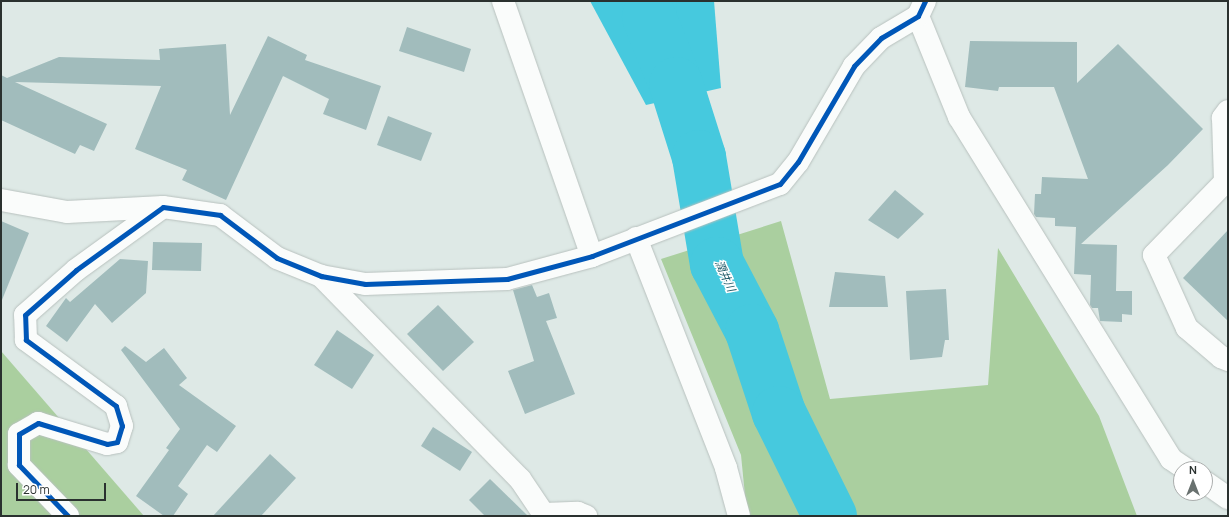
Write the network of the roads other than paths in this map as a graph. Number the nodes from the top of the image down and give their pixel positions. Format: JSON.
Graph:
{"nodes":[{"id":1,"x":503,"y":1,"type":"edge"},
{"id":2,"x":922,"y":8,"type":"edge"},
{"id":3,"x":1228,"y":111,"type":"edge"},
{"id":4,"x":1,"y":200,"type":"edge"},
{"id":5,"x":163,"y":207,"type":"junction"},
{"id":6,"x":636,"y":238,"type":"junction"},
{"id":7,"x":592,"y":256,"type":"junction"},
{"id":8,"x":321,"y":276,"type":"junction"},
{"id":9,"x":1228,"y":360,"type":"edge"},
{"id":10,"x":1176,"y":461,"type":"edge"},
{"id":11,"x":1213,"y":488,"type":"edge"},
{"id":12,"x":1228,"y":498,"type":"edge"},
{"id":13,"x":545,"y":515,"type":"edge"},
{"id":14,"x":68,"y":516,"type":"edge"},
{"id":15,"x":586,"y":516,"type":"edge"},
{"id":16,"x":739,"y":516,"type":"edge"}],
"edges":[{"from":1,"to":7,"type":"street"},
{"from":2,"to":6,"type":"street"},
{"from":2,"to":10,"type":"street"},
{"from":3,"to":9,"type":"street"},
{"from":4,"to":5,"type":"street"},
{"from":5,"to":8,"type":"street"},
{"from":5,"to":14,"type":"street"},
{"from":6,"to":7,"type":"street"},
{"from":6,"to":16,"type":"street"},
{"from":7,"to":8,"type":"street"},
{"from":8,"to":13,"type":"street"},
{"from":11,"to":12,"type":"street"},
{"from":13,"to":15,"type":"street"}]}
